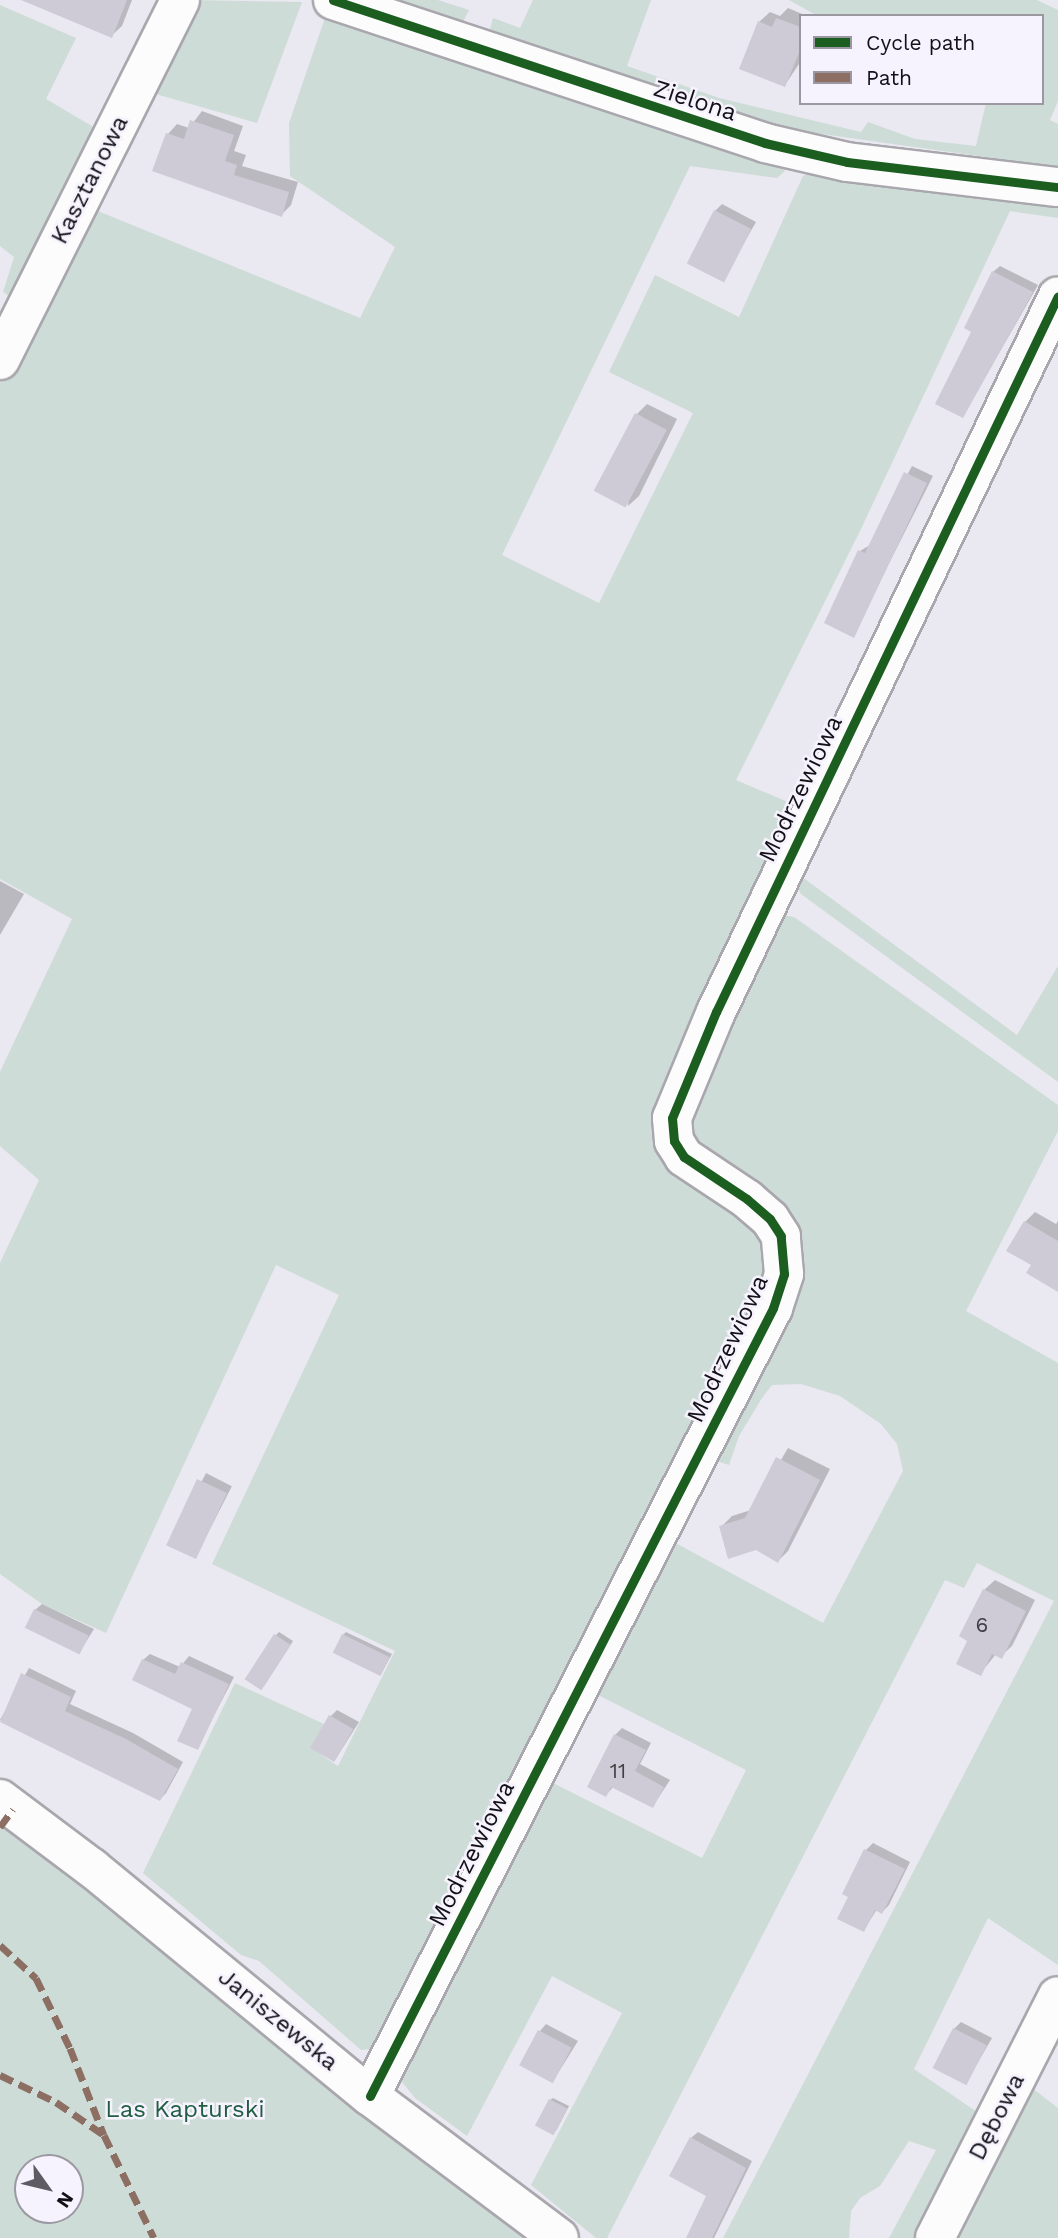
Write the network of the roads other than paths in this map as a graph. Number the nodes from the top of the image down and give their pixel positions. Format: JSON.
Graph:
{"nodes":[{"id":1,"x":180,"y":0,"type":"edge"},
{"id":2,"x":332,"y":0,"type":"edge"},
{"id":3,"x":1058,"y":187,"type":"edge"},
{"id":4,"x":1058,"y":296,"type":"edge"},
{"id":5,"x":0,"y":360,"type":"edge"},
{"id":6,"x":0,"y":1800,"type":"edge"},
{"id":7,"x":1058,"y":1996,"type":"edge"},
{"id":8,"x":370,"y":2096,"type":"junction"},
{"id":9,"x":559,"y":2238,"type":"edge"},
{"id":10,"x":935,"y":2238,"type":"edge"}],
"edges":[{"from":1,"to":5,"type":"street","name":"Kasztanowa"},
{"from":2,"to":3,"type":"street","name":"Zielona"},
{"from":4,"to":8,"type":"street","name":"Modrzewiowa"},
{"from":6,"to":8,"type":"street","name":"Janiszewska"},
{"from":7,"to":10,"type":"street","name":"Dębowa"},
{"from":8,"to":9,"type":"street","name":"Janiszewska"}]}
